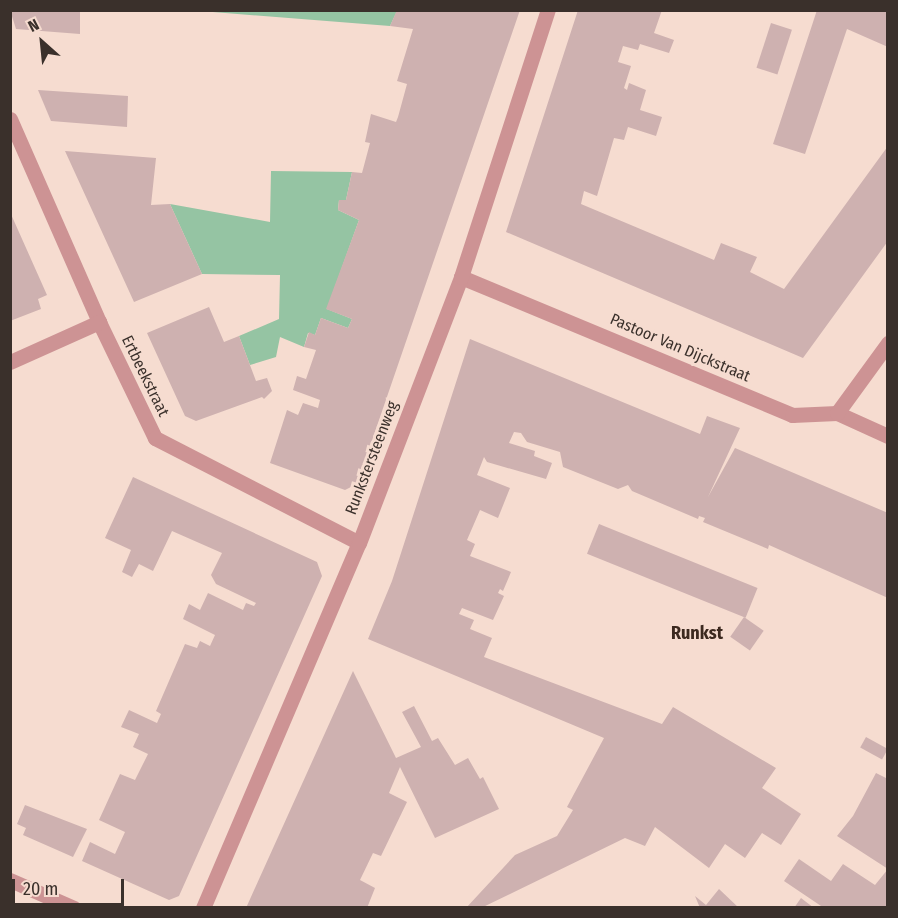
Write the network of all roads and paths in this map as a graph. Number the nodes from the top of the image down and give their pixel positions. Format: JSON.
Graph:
{"nodes":[{"id":1,"x":548,"y":10,"type":"edge"},
{"id":2,"x":10,"y":118,"type":"edge"},
{"id":3,"x":460,"y":277,"type":"junction"},
{"id":4,"x":99,"y":322,"type":"junction"},
{"id":5,"x":888,"y":343,"type":"edge"},
{"id":6,"x":10,"y":362,"type":"edge"},
{"id":7,"x":837,"y":413,"type":"junction"},
{"id":8,"x":888,"y":436,"type":"edge"},
{"id":9,"x":360,"y":543,"type":"junction"},
{"id":10,"x":10,"y":880,"type":"edge"},
{"id":11,"x":74,"y":908,"type":"edge"},
{"id":12,"x":203,"y":908,"type":"edge"}],
"edges":[{"from":1,"to":3,"type":"street","name":"Runkstersteenweg"},
{"from":2,"to":4,"type":"street","name":"Ertbeekstraat"},
{"from":3,"to":7,"type":"street","name":"Pastoor Van Dijckstraat"},
{"from":3,"to":9,"type":"street","name":"Runkstersteenweg"},
{"from":4,"to":6,"type":"street"},
{"from":4,"to":9,"type":"street","name":"Ertbeekstraat"},
{"from":5,"to":7,"type":"street"},
{"from":7,"to":8,"type":"street","name":"Pastoor Van Dijckstraat"},
{"from":9,"to":12,"type":"street","name":"Runkstersteenweg"},
{"from":10,"to":11,"type":"street"}]}
